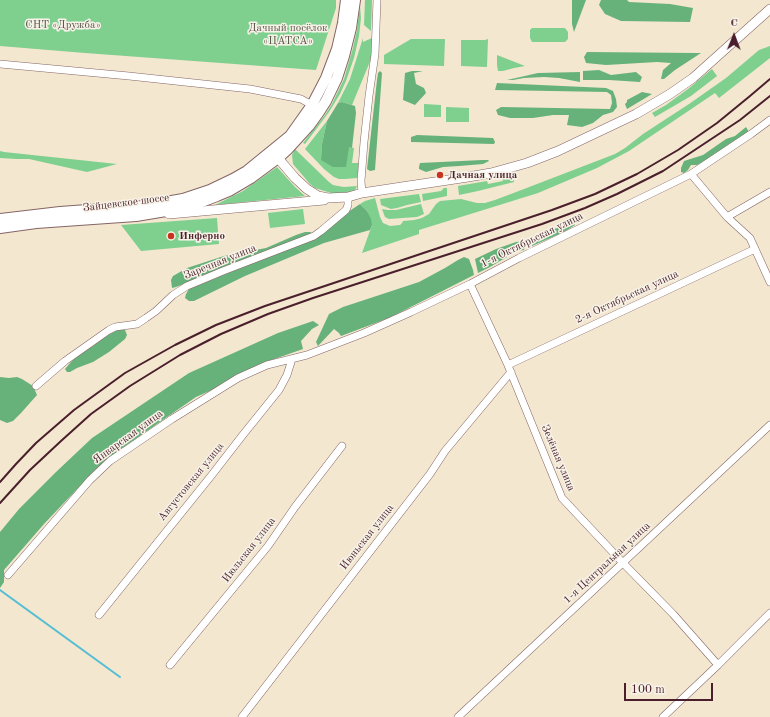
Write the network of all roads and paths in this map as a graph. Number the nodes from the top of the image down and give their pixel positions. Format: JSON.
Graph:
{"nodes":[{"id":1,"x":346,"y":0,"type":"edge"},
{"id":2,"x":355,"y":0,"type":"edge"},
{"id":3,"x":377,"y":0,"type":"edge"},
{"id":4,"x":770,"y":9,"type":"edge"},
{"id":5,"x":0,"y":64,"type":"edge"},
{"id":6,"x":312,"y":105,"type":"junction"},
{"id":7,"x":770,"y":120,"type":"edge"},
{"id":8,"x":287,"y":144,"type":"junction"},
{"id":9,"x":266,"y":157,"type":"junction"},
{"id":10,"x":278,"y":158,"type":"junction"},
{"id":11,"x":692,"y":174,"type":"junction"},
{"id":12,"x":295,"y":178,"type":"junction"},
{"id":13,"x":770,"y":192,"type":"edge"},
{"id":14,"x":362,"y":193,"type":"junction"},
{"id":15,"x":348,"y":198,"type":"junction"},
{"id":16,"x":136,"y":216,"type":"junction"},
{"id":17,"x":727,"y":217,"type":"junction"},
{"id":18,"x":0,"y":219,"type":"edge"},
{"id":19,"x":0,"y":228,"type":"edge"},
{"id":20,"x":756,"y":249,"type":"junction"},
{"id":21,"x":770,"y":282,"type":"edge"},
{"id":22,"x":470,"y":284,"type":"junction"},
{"id":23,"x":292,"y":359,"type":"junction"},
{"id":24,"x":509,"y":368,"type":"junction"},
{"id":25,"x":36,"y":386,"type":"dead end"},
{"id":26,"x":770,"y":425,"type":"edge"},
{"id":27,"x":342,"y":446,"type":"dead end"},
{"id":28,"x":623,"y":563,"type":"junction"},
{"id":29,"x":8,"y":575,"type":"dead end"},
{"id":30,"x":99,"y":614,"type":"dead end"},
{"id":31,"x":770,"y":614,"type":"edge"},
{"id":32,"x":170,"y":665,"type":"dead end"},
{"id":33,"x":718,"y":665,"type":"junction"},
{"id":34,"x":242,"y":717,"type":"edge"},
{"id":35,"x":458,"y":717,"type":"edge"},
{"id":36,"x":663,"y":717,"type":"edge"}],
"edges":[{"from":1,"to":6,"type":"main road","name":"Зайцевское шоссе"},
{"from":2,"to":8,"type":"main road","name":"Зайцевское шоссе"},
{"from":3,"to":14,"type":"street"},
{"from":4,"to":14,"type":"street"},
{"from":5,"to":6,"type":"street"},
{"from":6,"to":8,"type":"main road","name":"Зайцевское шоссе"},
{"from":7,"to":11,"type":"street","name":"1-я Октябрьская улица"},
{"from":8,"to":9,"type":"main road","name":"Зайцевское шоссе"},
{"from":8,"to":10,"type":"main road","name":"Зайцевское шоссе"},
{"from":8,"to":12,"type":"street"},
{"from":9,"to":10,"type":"street"},
{"from":9,"to":18,"type":"main road","name":"Зайцевское шоссе"},
{"from":10,"to":12,"type":"street"},
{"from":10,"to":16,"type":"main road","name":"Зайцевское шоссе"},
{"from":11,"to":17,"type":"street"},
{"from":11,"to":22,"type":"street","name":"1-я Октябрьская улица"},
{"from":12,"to":15,"type":"street"},
{"from":13,"to":17,"type":"street"},
{"from":14,"to":15,"type":"street"},
{"from":15,"to":16,"type":"street"},
{"from":15,"to":25,"type":"street","name":"Заречная улица"},
{"from":16,"to":19,"type":"main road","name":"Зайцевское шоссе"},
{"from":17,"to":20,"type":"street"},
{"from":20,"to":21,"type":"street"},
{"from":20,"to":24,"type":"street","name":"2-я Октябрьская улица"},
{"from":22,"to":23,"type":"street","name":"1-я Октябрьская улица"},
{"from":22,"to":24,"type":"street","name":"Зелёная улица"},
{"from":23,"to":29,"type":"street","name":"Январская улица"},
{"from":23,"to":30,"type":"street","name":"Августовская улица"},
{"from":24,"to":28,"type":"street","name":"Зелёная улица"},
{"from":24,"to":34,"type":"street","name":"Июньская улица"},
{"from":26,"to":28,"type":"street","name":"1-я Центральная улица"},
{"from":27,"to":32,"type":"street","name":"Июльская улица"},
{"from":28,"to":33,"type":"street","name":"Зелёная улица"},
{"from":28,"to":35,"type":"street","name":"1-я Центральная улица"},
{"from":31,"to":33,"type":"street"},
{"from":33,"to":36,"type":"street"}]}
